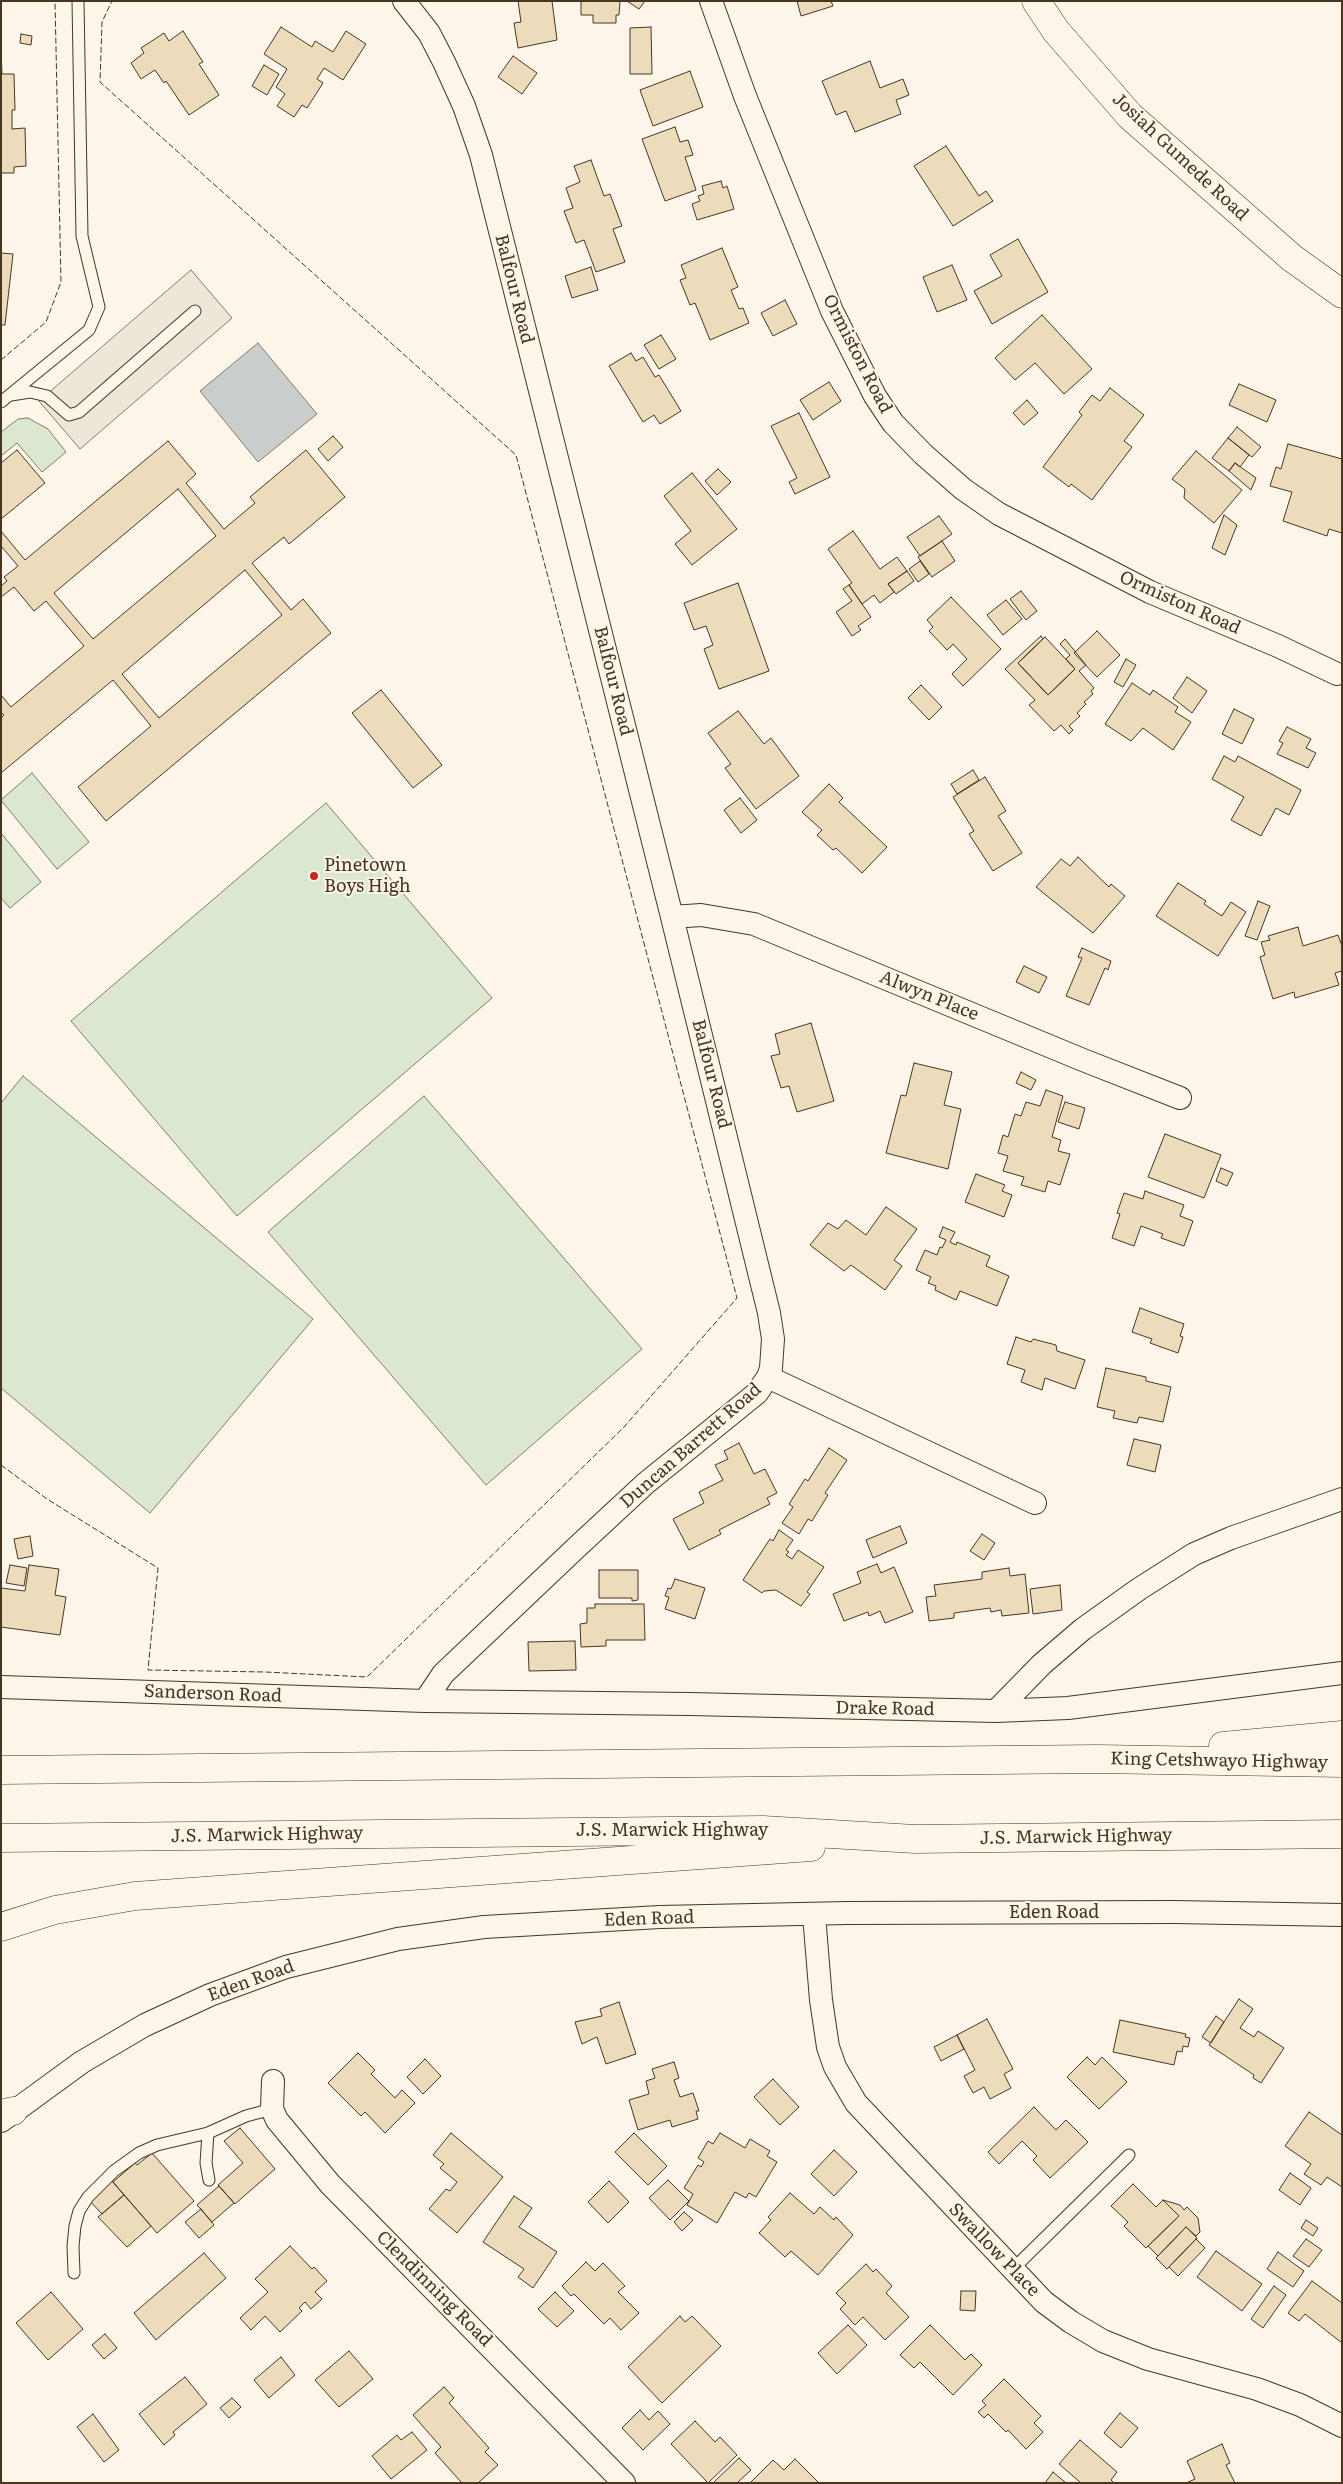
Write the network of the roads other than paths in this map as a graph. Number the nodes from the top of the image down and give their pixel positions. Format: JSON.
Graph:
{"nodes":[{"id":1,"x":78,"y":1,"type":"edge"},
{"id":2,"x":404,"y":1,"type":"edge"},
{"id":3,"x":711,"y":1,"type":"edge"},
{"id":4,"x":1036,"y":1,"type":"edge"},
{"id":5,"x":1342,"y":294,"type":"edge"},
{"id":6,"x":195,"y":311,"type":"dead end"},
{"id":7,"x":5,"y":399,"type":"edge"},
{"id":8,"x":1337,"y":674,"type":"dead end"},
{"id":9,"x":672,"y":917,"type":"junction"},
{"id":10,"x":1180,"y":1098,"type":"dead end"},
{"id":11,"x":768,"y":1377,"type":"junction"},
{"id":12,"x":1342,"y":1499,"type":"edge"},
{"id":13,"x":1035,"y":1503,"type":"dead end"},
{"id":14,"x":1342,"y":1674,"type":"edge"},
{"id":15,"x":1,"y":1687,"type":"edge"},
{"id":16,"x":425,"y":1701,"type":"junction"},
{"id":17,"x":996,"y":1711,"type":"junction"},
{"id":18,"x":1342,"y":1735,"type":"edge"},
{"id":19,"x":1097,"y":1759,"type":"junction"},
{"id":20,"x":1342,"y":1763,"type":"edge"},
{"id":21,"x":1,"y":1770,"type":"edge"},
{"id":22,"x":1342,"y":1834,"type":"edge"},
{"id":23,"x":1,"y":1838,"type":"edge"},
{"id":24,"x":915,"y":1839,"type":"junction"},
{"id":25,"x":814,"y":1915,"type":"junction"},
{"id":26,"x":1342,"y":1915,"type":"edge"},
{"id":27,"x":1,"y":1927,"type":"edge"},
{"id":28,"x":273,"y":2081,"type":"dead end"},
{"id":29,"x":272,"y":2109,"type":"junction"},
{"id":30,"x":5,"y":2115,"type":"edge"},
{"id":31,"x":208,"y":2133,"type":"junction"},
{"id":32,"x":1129,"y":2154,"type":"dead end"},
{"id":33,"x":209,"y":2180,"type":"dead end"},
{"id":34,"x":1013,"y":2269,"type":"junction"},
{"id":35,"x":74,"y":2274,"type":"dead end"},
{"id":36,"x":1342,"y":2426,"type":"edge"},
{"id":37,"x":624,"y":2483,"type":"edge"}],
"edges":[{"from":1,"to":7,"type":"lane"},
{"from":2,"to":9,"type":"street","name":"Balfour Road"},
{"from":3,"to":8,"type":"street","name":"Ormiston Road"},
{"from":4,"to":5,"type":"main road","name":"Josiah Gumede Road"},
{"from":6,"to":7,"type":"lane"},
{"from":9,"to":10,"type":"street","name":"Alwyn Place"},
{"from":9,"to":11,"type":"street","name":"Balfour Road"},
{"from":11,"to":13,"type":"street","name":"Duncan Barrett Road"},
{"from":11,"to":16,"type":"street","name":"Duncan Barrett Road"},
{"from":12,"to":17,"type":"street"},
{"from":14,"to":17,"type":"street","name":"Drake Road"},
{"from":15,"to":16,"type":"street","name":"Sanderson Road"},
{"from":16,"to":17,"type":"street","name":"Drake Road"},
{"from":18,"to":19,"type":"main road"},
{"from":19,"to":20,"type":"main road","name":"King Cetshwayo Highway"},
{"from":19,"to":21,"type":"main road"},
{"from":22,"to":24,"type":"main road","name":"J.S. Marwick Highway"},
{"from":23,"to":24,"type":"main road","name":"J.S. Marwick Highway"},
{"from":24,"to":27,"type":"main road"},
{"from":25,"to":26,"type":"street","name":"Eden Road"},
{"from":25,"to":30,"type":"street","name":"Eden Road"},
{"from":25,"to":34,"type":"street","name":"Swallow Place"},
{"from":28,"to":29,"type":"street"},
{"from":29,"to":31,"type":"lane"},
{"from":29,"to":37,"type":"street","name":"Clendinning Road"},
{"from":31,"to":33,"type":"lane"},
{"from":31,"to":35,"type":"lane"},
{"from":32,"to":34,"type":"lane"},
{"from":34,"to":36,"type":"street","name":"Swallow Place"}]}
